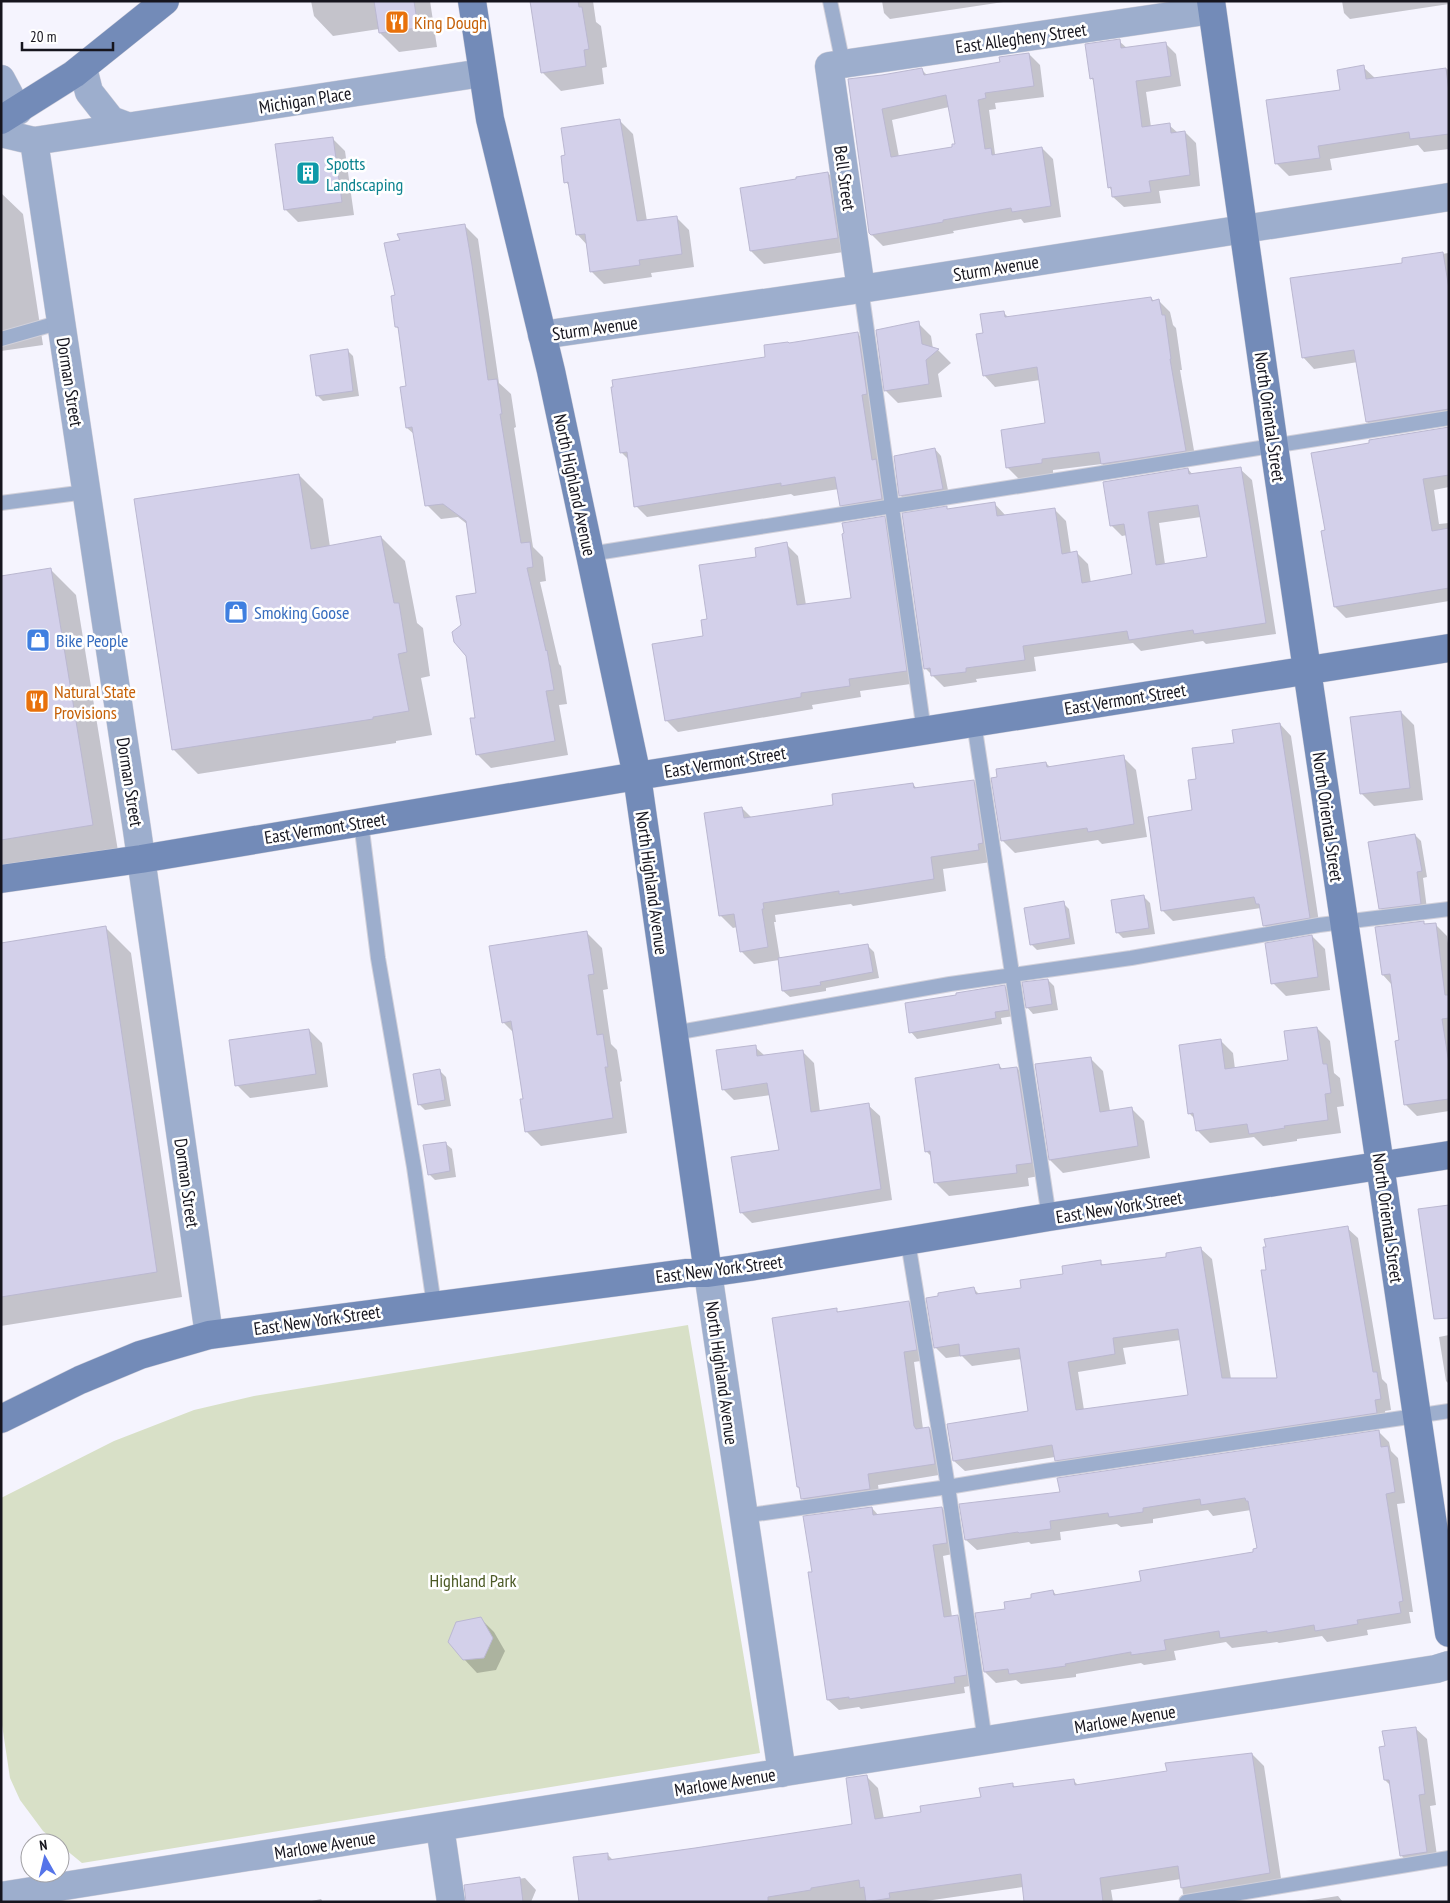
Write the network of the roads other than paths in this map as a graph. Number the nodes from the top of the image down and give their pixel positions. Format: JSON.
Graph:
{"nodes":[{"id":1,"x":164,"y":1,"type":"edge"},
{"id":2,"x":472,"y":1,"type":"edge"},
{"id":3,"x":830,"y":1,"type":"edge"},
{"id":4,"x":1212,"y":5,"type":"edge"},
{"id":5,"x":836,"y":65,"type":"junction"},
{"id":6,"x":83,"y":68,"type":"junction"},
{"id":7,"x":482,"y":73,"type":"junction"},
{"id":8,"x":1,"y":79,"type":"edge"},
{"id":9,"x":10,"y":116,"type":"edge"},
{"id":10,"x":127,"y":126,"type":"junction"},
{"id":11,"x":1,"y":134,"type":"edge"},
{"id":12,"x":34,"y":141,"type":"junction"},
{"id":13,"x":1449,"y":197,"type":"edge"},
{"id":14,"x":1243,"y":230,"type":"junction"},
{"id":15,"x":861,"y":289,"type":"junction"},
{"id":16,"x":61,"y":322,"type":"junction"},
{"id":17,"x":542,"y":335,"type":"junction"},
{"id":18,"x":1,"y":339,"type":"edge"},
{"id":19,"x":1449,"y":418,"type":"edge"},
{"id":20,"x":1274,"y":446,"type":"junction"},
{"id":21,"x":86,"y":492,"type":"junction"},
{"id":22,"x":1,"y":503,"type":"edge"},
{"id":23,"x":892,"y":506,"type":"junction"},
{"id":24,"x":590,"y":554,"type":"junction"},
{"id":25,"x":1449,"y":648,"type":"edge"},
{"id":26,"x":1306,"y":670,"type":"junction"},
{"id":27,"x":974,"y":723,"type":"junction"},
{"id":28,"x":924,"y":731,"type":"junction"},
{"id":29,"x":637,"y":776,"type":"junction"},
{"id":30,"x":361,"y":822,"type":"junction"},
{"id":31,"x":141,"y":859,"type":"junction"},
{"id":32,"x":1,"y":879,"type":"edge"},
{"id":33,"x":1449,"y":909,"type":"edge"},
{"id":34,"x":1344,"y":921,"type":"junction"},
{"id":35,"x":1013,"y":975,"type":"junction"},
{"id":36,"x":674,"y":1033,"type":"junction"},
{"id":37,"x":1449,"y":1155,"type":"edge"},
{"id":38,"x":1380,"y":1167,"type":"junction"},
{"id":39,"x":1049,"y":1217,"type":"junction"},
{"id":40,"x":908,"y":1242,"type":"junction"},
{"id":41,"x":708,"y":1272,"type":"junction"},
{"id":42,"x":434,"y":1305,"type":"junction"},
{"id":43,"x":209,"y":1335,"type":"junction"},
{"id":44,"x":1449,"y":1411,"type":"edge"},
{"id":45,"x":1417,"y":1416,"type":"junction"},
{"id":46,"x":1,"y":1419,"type":"edge"},
{"id":47,"x":948,"y":1487,"type":"junction"},
{"id":48,"x":743,"y":1516,"type":"junction"},
{"id":49,"x":1449,"y":1633,"type":"edge"},
{"id":50,"x":1449,"y":1664,"type":"edge"},
{"id":51,"x":985,"y":1740,"type":"junction"},
{"id":52,"x":782,"y":1773,"type":"junction"},
{"id":53,"x":440,"y":1827,"type":"junction"},
{"id":54,"x":1449,"y":1858,"type":"edge"},
{"id":55,"x":1,"y":1896,"type":"edge"},
{"id":56,"x":451,"y":1902,"type":"edge"},
{"id":57,"x":1186,"y":1902,"type":"edge"}],
"edges":[{"from":1,"to":6,"type":"street"},
{"from":2,"to":7,"type":"street","name":"North Highland Avenue"},
{"from":3,"to":5,"type":"lane"},
{"from":4,"to":5,"type":"street","name":"East Allegheny Street"},
{"from":4,"to":14,"type":"street","name":"North Oriental Street"},
{"from":5,"to":15,"type":"street","name":"Bell Street"},
{"from":6,"to":9,"type":"street"},
{"from":6,"to":10,"type":"street"},
{"from":7,"to":10,"type":"street","name":"Michigan Place"},
{"from":7,"to":17,"type":"street","name":"North Highland Avenue"},
{"from":8,"to":9,"type":"street"},
{"from":10,"to":12,"type":"street","name":"Michigan Place"},
{"from":11,"to":12,"type":"street","name":"Michigan Place"},
{"from":12,"to":16,"type":"street","name":"Dorman Street"},
{"from":13,"to":14,"type":"street","name":"Sturm Avenue"},
{"from":14,"to":15,"type":"street","name":"Sturm Avenue"},
{"from":14,"to":20,"type":"street","name":"North Oriental Street"},
{"from":15,"to":17,"type":"street","name":"Sturm Avenue"},
{"from":15,"to":23,"type":"lane"},
{"from":16,"to":18,"type":"lane"},
{"from":16,"to":21,"type":"street","name":"Dorman Street"},
{"from":17,"to":24,"type":"street","name":"North Highland Avenue"},
{"from":19,"to":20,"type":"lane"},
{"from":20,"to":23,"type":"lane"},
{"from":20,"to":26,"type":"street","name":"North Oriental Street"},
{"from":21,"to":22,"type":"lane"},
{"from":21,"to":31,"type":"street","name":"Dorman Street"},
{"from":23,"to":24,"type":"lane"},
{"from":23,"to":28,"type":"lane"},
{"from":24,"to":29,"type":"street","name":"North Highland Avenue"},
{"from":25,"to":26,"type":"street","name":"East Vermont Street"},
{"from":26,"to":27,"type":"street","name":"East Vermont Street"},
{"from":26,"to":34,"type":"street","name":"North Oriental Street"},
{"from":27,"to":28,"type":"street","name":"East Vermont Street"},
{"from":27,"to":35,"type":"lane"},
{"from":28,"to":29,"type":"street","name":"East Vermont Street"},
{"from":29,"to":30,"type":"street","name":"East Vermont Street"},
{"from":29,"to":36,"type":"street","name":"North Highland Avenue"},
{"from":30,"to":31,"type":"street","name":"East Vermont Street"},
{"from":30,"to":42,"type":"lane"},
{"from":31,"to":32,"type":"street","name":"East Vermont Street"},
{"from":31,"to":43,"type":"street","name":"Dorman Street"},
{"from":33,"to":34,"type":"lane"},
{"from":34,"to":35,"type":"lane"},
{"from":34,"to":38,"type":"street","name":"North Oriental Street"},
{"from":35,"to":36,"type":"lane"},
{"from":35,"to":39,"type":"lane"},
{"from":36,"to":41,"type":"street","name":"North Highland Avenue"},
{"from":37,"to":38,"type":"street","name":"East New York Street"},
{"from":38,"to":39,"type":"street","name":"East New York Street"},
{"from":38,"to":45,"type":"street","name":"North Oriental Street"},
{"from":39,"to":40,"type":"street","name":"East New York Street"},
{"from":40,"to":41,"type":"street","name":"East New York Street"},
{"from":40,"to":47,"type":"lane"},
{"from":41,"to":42,"type":"street","name":"East New York Street"},
{"from":41,"to":48,"type":"street","name":"North Highland Avenue"},
{"from":42,"to":43,"type":"street","name":"East New York Street"},
{"from":43,"to":46,"type":"street","name":"East New York Street"},
{"from":44,"to":45,"type":"lane"},
{"from":45,"to":47,"type":"lane"},
{"from":45,"to":49,"type":"street","name":"North Oriental Street"},
{"from":47,"to":48,"type":"lane"},
{"from":47,"to":51,"type":"lane"},
{"from":48,"to":52,"type":"street","name":"North Highland Avenue"},
{"from":50,"to":51,"type":"street","name":"Marlowe Avenue"},
{"from":51,"to":52,"type":"street","name":"Marlowe Avenue"},
{"from":52,"to":53,"type":"street","name":"Marlowe Avenue"},
{"from":53,"to":55,"type":"street","name":"Marlowe Avenue"},
{"from":53,"to":56,"type":"street"},
{"from":54,"to":57,"type":"lane"}]}
